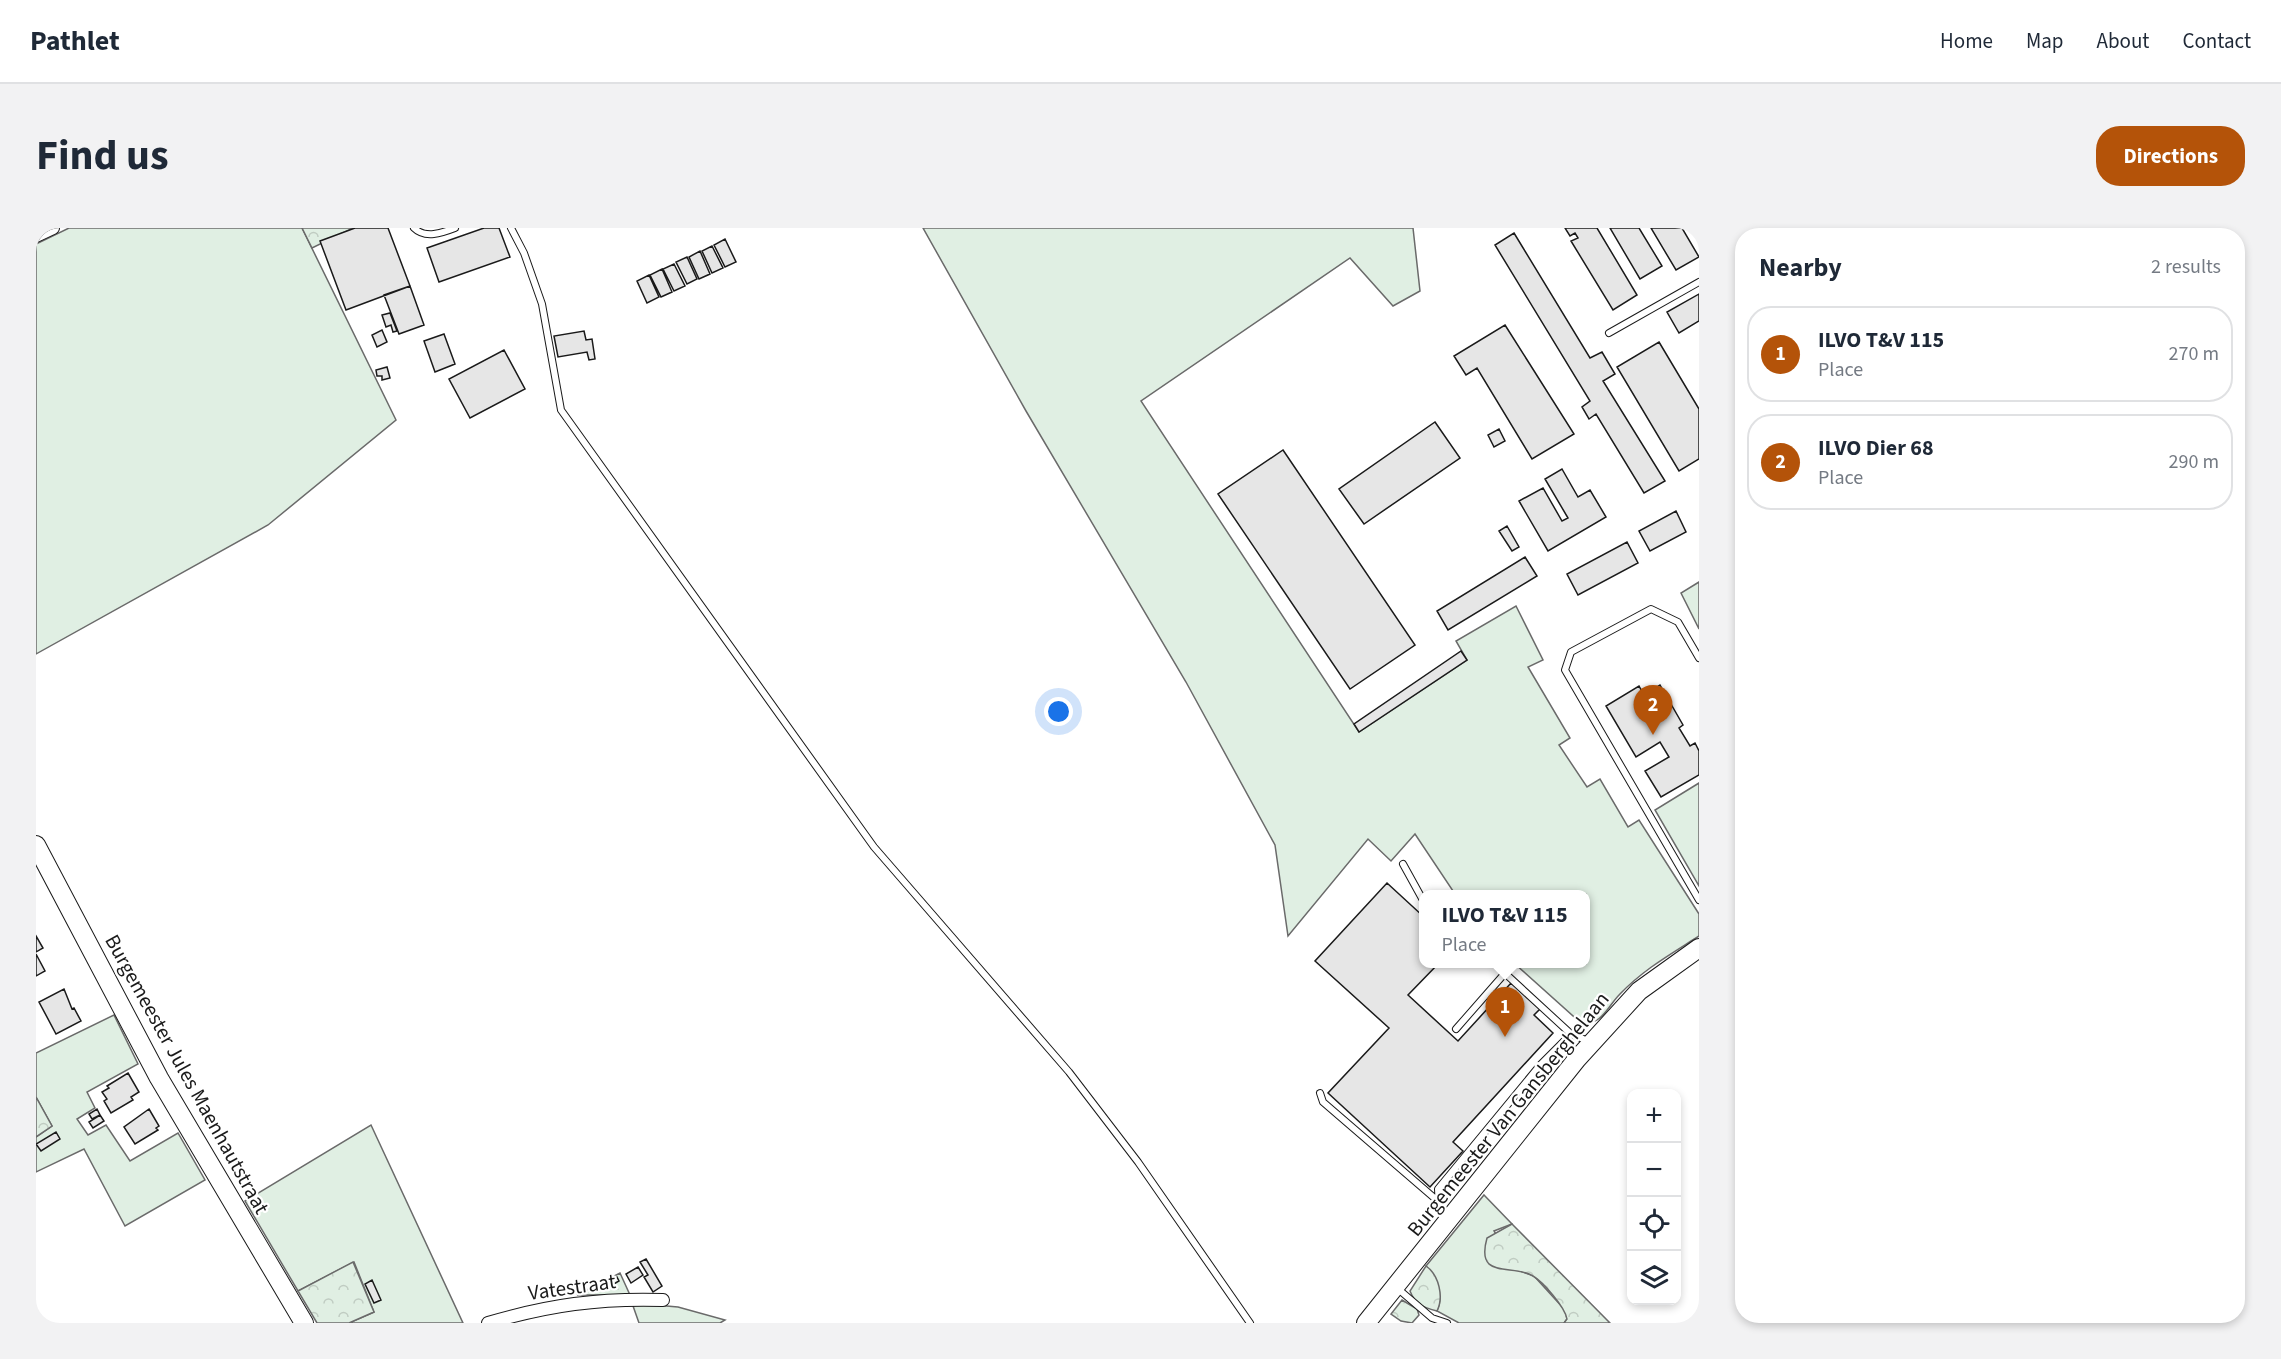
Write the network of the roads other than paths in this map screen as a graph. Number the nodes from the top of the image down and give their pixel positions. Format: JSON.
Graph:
{"nodes":[{"id":1,"x":53,"y":228,"type":"edge"},
{"id":2,"x":414,"y":228,"type":"edge"},
{"id":3,"x":455,"y":228,"type":"edge"},
{"id":4,"x":511,"y":228,"type":"edge"},
{"id":5,"x":36,"y":236,"type":"edge"},
{"id":6,"x":1699,"y":282,"type":"edge"},
{"id":7,"x":1609,"y":333,"type":"dead end"},
{"id":8,"x":1699,"y":658,"type":"edge"},
{"id":9,"x":36,"y":845,"type":"edge"},
{"id":10,"x":1403,"y":864,"type":"dead end"},
{"id":11,"x":1419,"y":893,"type":"edge"},
{"id":12,"x":1699,"y":900,"type":"edge"},
{"id":13,"x":1699,"y":948,"type":"edge"},
{"id":14,"x":1501,"y":968,"type":"edge"},
{"id":15,"x":1506,"y":972,"type":"junction"},
{"id":16,"x":1456,"y":1029,"type":"dead end"},
{"id":17,"x":1571,"y":1034,"type":"junction"},
{"id":18,"x":1592,"y":1043,"type":"junction"},
{"id":19,"x":1320,"y":1093,"type":"dead end"},
{"id":20,"x":1439,"y":1202,"type":"junction"},
{"id":21,"x":1450,"y":1218,"type":"junction"},
{"id":22,"x":1395,"y":1287,"type":"junction"},
{"id":23,"x":663,"y":1300,"type":"dead end"},
{"id":24,"x":304,"y":1323,"type":"edge"},
{"id":25,"x":488,"y":1323,"type":"edge"},
{"id":26,"x":1250,"y":1323,"type":"edge"},
{"id":27,"x":1365,"y":1323,"type":"edge"},
{"id":28,"x":1447,"y":1323,"type":"edge"}],
"edges":[{"from":1,"to":5,"type":"street"},
{"from":2,"to":3,"type":"lane"},
{"from":4,"to":26,"type":"lane"},
{"from":6,"to":7,"type":"lane"},
{"from":8,"to":12,"type":"lane"},
{"from":9,"to":24,"type":"street","name":"Burgemeester Jules Maenhautstraat"},
{"from":10,"to":11,"type":"lane"},
{"from":13,"to":18,"type":"street","name":"Burgemeester Van Gansberghelaan"},
{"from":14,"to":15,"type":"lane"},
{"from":15,"to":16,"type":"lane"},
{"from":15,"to":17,"type":"lane"},
{"from":17,"to":18,"type":"lane"},
{"from":17,"to":20,"type":"lane"},
{"from":18,"to":21,"type":"street","name":"Burgemeester Van Gansberghelaan"},
{"from":19,"to":20,"type":"lane"},
{"from":20,"to":21,"type":"lane"},
{"from":21,"to":22,"type":"street","name":"Burgemeester Van Gansberghelaan"},
{"from":22,"to":27,"type":"street","name":"Burgemeester Van Gansberghelaan"},
{"from":22,"to":28,"type":"lane"},
{"from":23,"to":25,"type":"street","name":"Vatestraat"}]}
